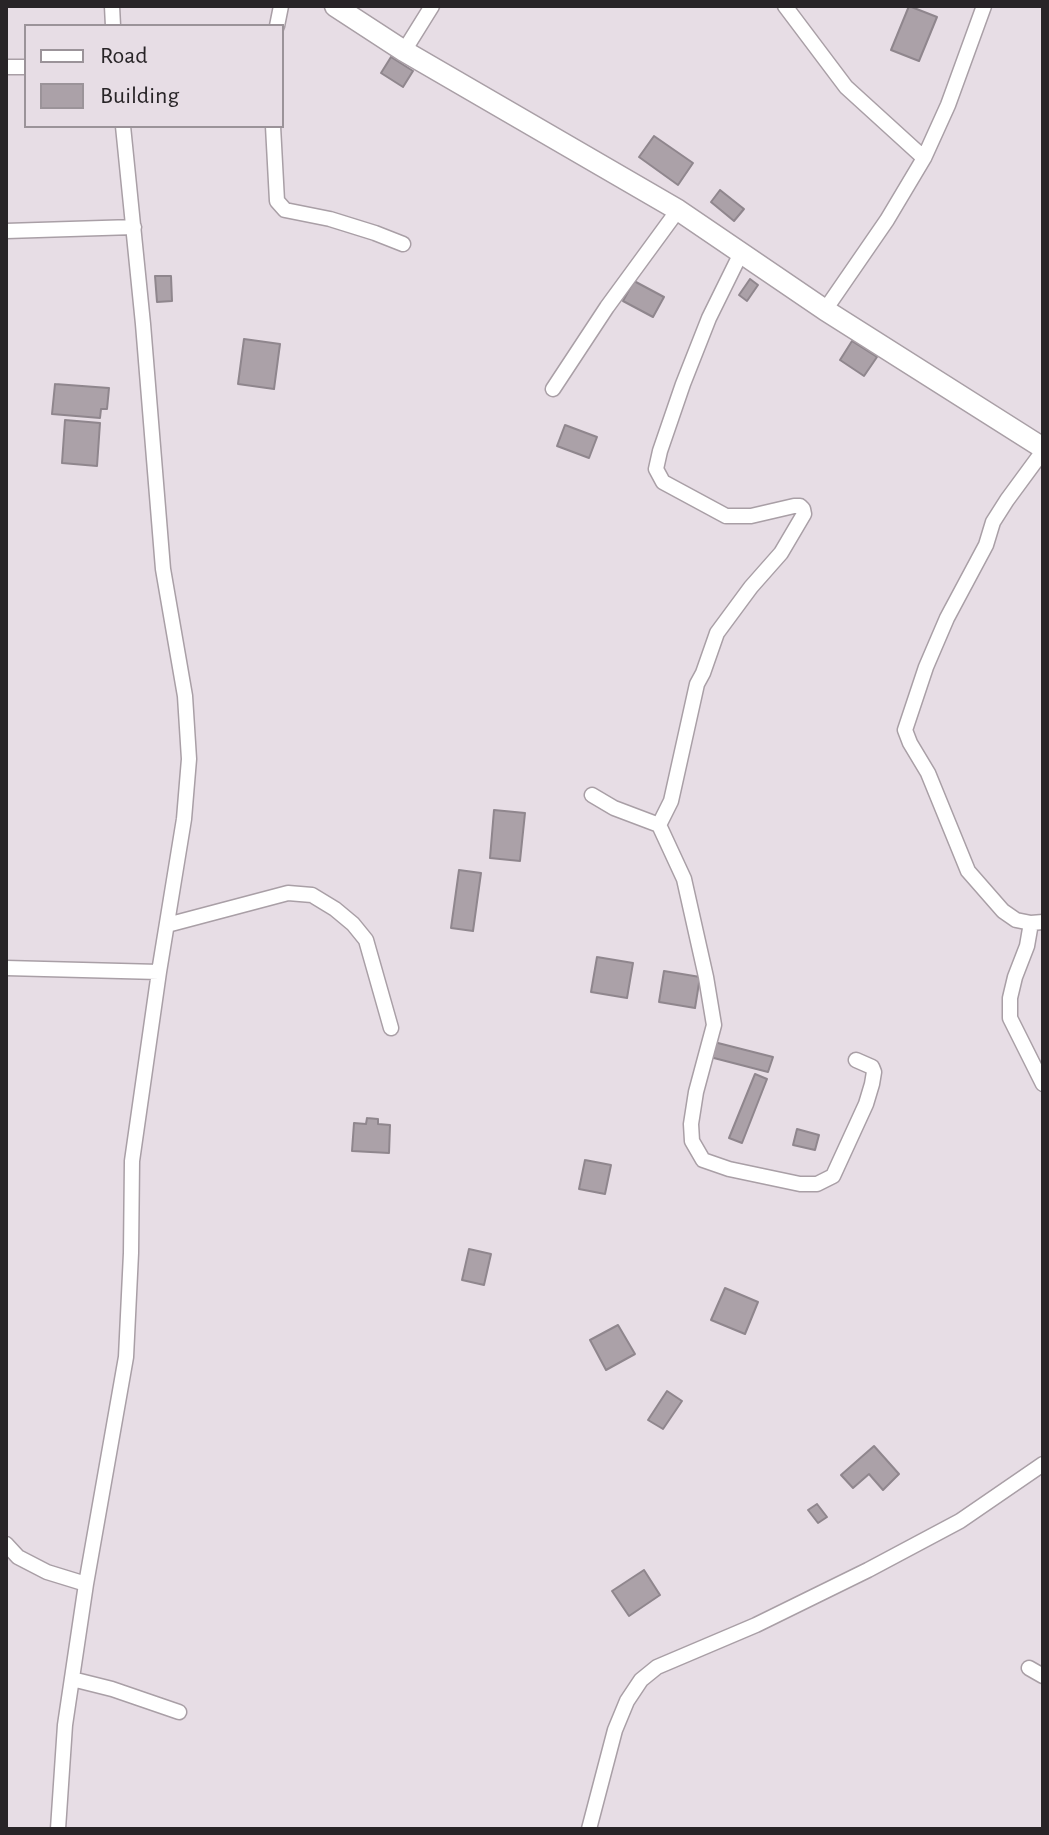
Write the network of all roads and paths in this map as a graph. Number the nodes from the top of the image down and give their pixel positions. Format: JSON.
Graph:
{"nodes":[{"id":1,"x":335,"y":6,"type":"edge"},
{"id":2,"x":432,"y":6,"type":"edge"},
{"id":3,"x":785,"y":6,"type":"edge"},
{"id":4,"x":984,"y":6,"type":"edge"},
{"id":5,"x":404,"y":51,"type":"junction"},
{"id":6,"x":123,"y":128,"type":"edge"},
{"id":7,"x":273,"y":128,"type":"edge"},
{"id":8,"x":924,"y":158,"type":"junction"},
{"id":9,"x":678,"y":210,"type":"junction"},
{"id":10,"x":134,"y":227,"type":"junction"},
{"id":11,"x":6,"y":231,"type":"edge"},
{"id":12,"x":403,"y":244,"type":"dead end"},
{"id":13,"x":741,"y":253,"type":"junction"},
{"id":14,"x":825,"y":310,"type":"junction"},
{"id":15,"x":553,"y":389,"type":"dead end"},
{"id":16,"x":1043,"y":449,"type":"edge"},
{"id":17,"x":592,"y":795,"type":"dead end"},
{"id":18,"x":659,"y":825,"type":"junction"},
{"id":19,"x":1037,"y":922,"type":"edge"},
{"id":20,"x":167,"y":925,"type":"junction"},
{"id":21,"x":6,"y":968,"type":"edge"},
{"id":22,"x":159,"y":972,"type":"junction"},
{"id":23,"x":391,"y":1028,"type":"dead end"},
{"id":24,"x":856,"y":1060,"type":"dead end"},
{"id":25,"x":1043,"y":1084,"type":"edge"},
{"id":26,"x":1043,"y":1464,"type":"edge"},
{"id":27,"x":6,"y":1544,"type":"edge"},
{"id":28,"x":86,"y":1584,"type":"junction"},
{"id":29,"x":1029,"y":1668,"type":"dead end"},
{"id":30,"x":1043,"y":1676,"type":"edge"},
{"id":31,"x":72,"y":1679,"type":"junction"},
{"id":32,"x":179,"y":1712,"type":"dead end"},
{"id":33,"x":58,"y":1829,"type":"edge"},
{"id":34,"x":589,"y":1829,"type":"edge"}],
"edges":[{"from":1,"to":5,"type":"main road"},
{"from":2,"to":5,"type":"street"},
{"from":3,"to":8,"type":"street"},
{"from":4,"to":8,"type":"street"},
{"from":5,"to":9,"type":"main road"},
{"from":6,"to":10,"type":"street"},
{"from":7,"to":12,"type":"street"},
{"from":8,"to":14,"type":"street"},
{"from":9,"to":13,"type":"main road"},
{"from":9,"to":15,"type":"street"},
{"from":10,"to":11,"type":"street"},
{"from":10,"to":20,"type":"street"},
{"from":13,"to":14,"type":"main road"},
{"from":13,"to":18,"type":"street"},
{"from":14,"to":16,"type":"main road"},
{"from":16,"to":19,"type":"street"},
{"from":17,"to":18,"type":"street"},
{"from":18,"to":24,"type":"street"},
{"from":19,"to":25,"type":"street"},
{"from":20,"to":22,"type":"street"},
{"from":20,"to":23,"type":"street"},
{"from":21,"to":22,"type":"street"},
{"from":22,"to":28,"type":"street"},
{"from":26,"to":34,"type":"street"},
{"from":27,"to":28,"type":"street"},
{"from":28,"to":31,"type":"street"},
{"from":29,"to":30,"type":"street"},
{"from":31,"to":32,"type":"street"},
{"from":31,"to":33,"type":"street"}]}
